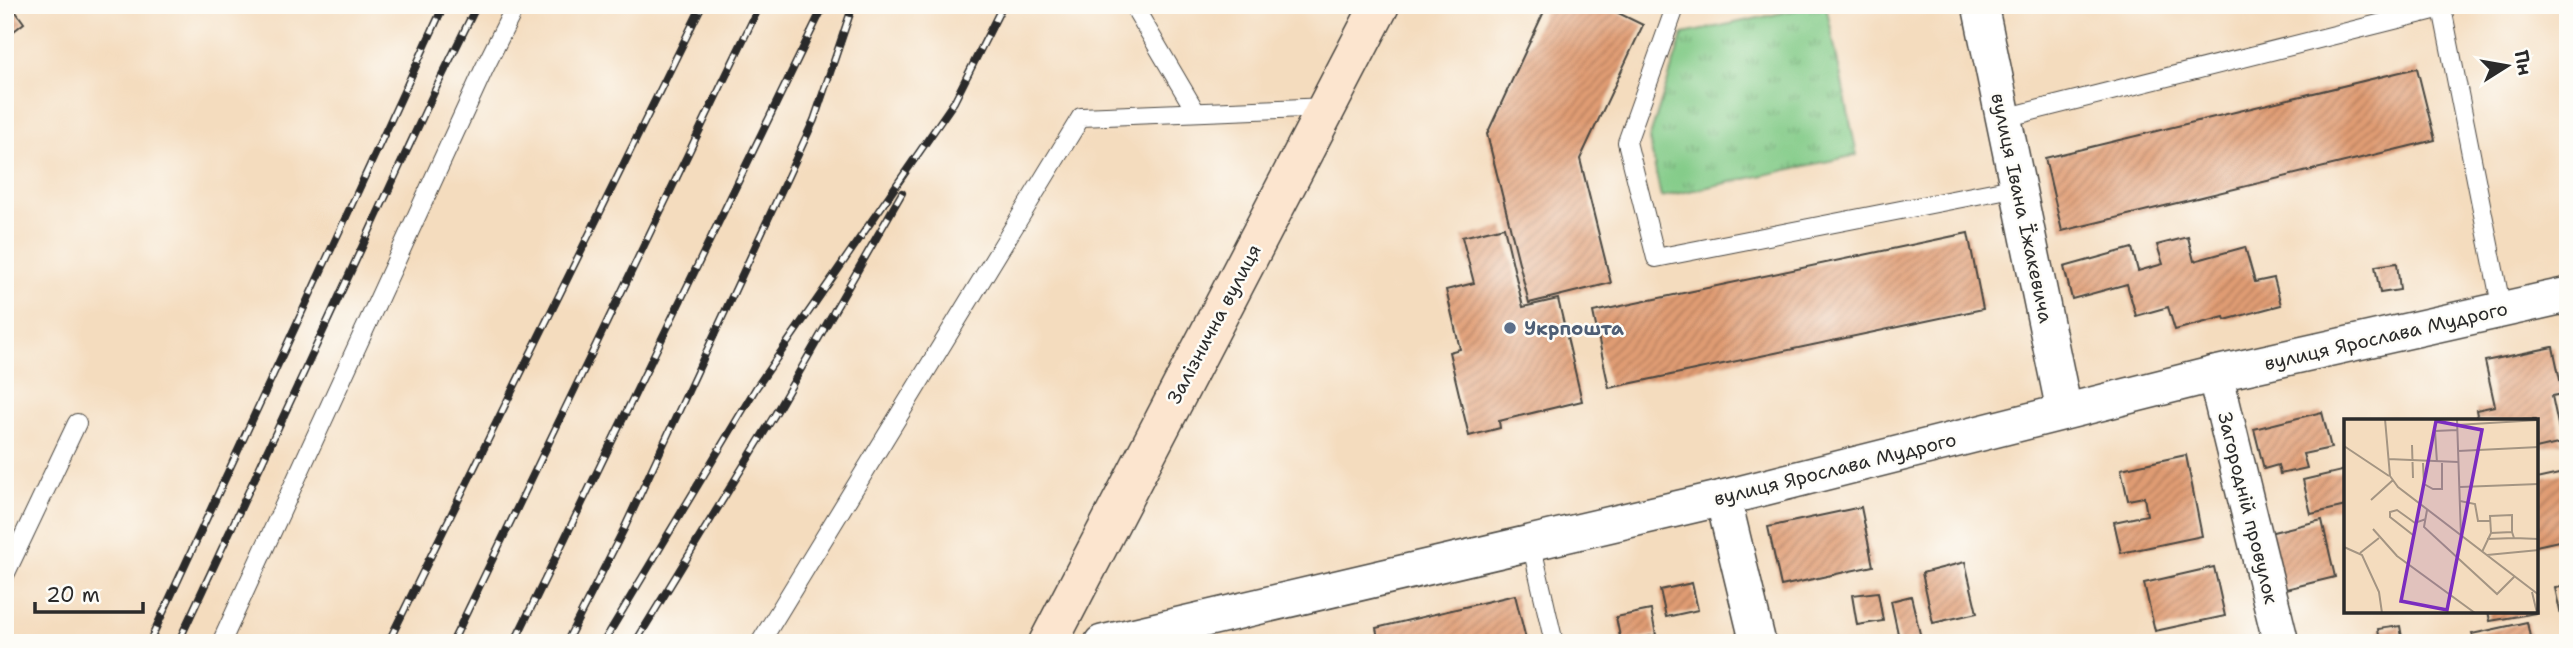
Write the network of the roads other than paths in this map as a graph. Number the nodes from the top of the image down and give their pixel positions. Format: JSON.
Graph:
{"nodes":[{"id":1,"x":516,"y":5,"type":"edge"},
{"id":2,"x":1133,"y":5,"type":"edge"},
{"id":3,"x":1380,"y":5,"type":"edge"},
{"id":4,"x":1676,"y":5,"type":"edge"},
{"id":5,"x":1980,"y":5,"type":"edge"},
{"id":6,"x":1327,"y":107,"type":"junction"},
{"id":7,"x":1196,"y":112,"type":"junction"},
{"id":8,"x":2004,"y":118,"type":"junction"},
{"id":9,"x":2018,"y":187,"type":"junction"},
{"id":10,"x":2568,"y":295,"type":"edge"},
{"id":11,"x":2502,"y":310,"type":"junction"},
{"id":12,"x":2215,"y":374,"type":"junction"},
{"id":13,"x":2064,"y":410,"type":"junction"},
{"id":14,"x":77,"y":423,"type":"dead end"},
{"id":15,"x":1723,"y":498,"type":"junction"},
{"id":16,"x":1531,"y":542,"type":"junction"},
{"id":17,"x":5,"y":575,"type":"edge"},
{"id":18,"x":221,"y":643,"type":"edge"},
{"id":19,"x":760,"y":643,"type":"edge"},
{"id":20,"x":1048,"y":643,"type":"edge"},
{"id":21,"x":1102,"y":643,"type":"edge"},
{"id":22,"x":1554,"y":643,"type":"edge"},
{"id":23,"x":1758,"y":643,"type":"edge"},
{"id":24,"x":2281,"y":643,"type":"edge"}],
"edges":[{"from":1,"to":18,"type":"lane"},
{"from":2,"to":7,"type":"lane"},
{"from":3,"to":6,"type":"main road","name":"Залізнична вулиця"},
{"from":4,"to":9,"type":"lane"},
{"from":5,"to":8,"type":"street","name":"вулиця Івана Їжакевича"},
{"from":6,"to":7,"type":"lane"},
{"from":6,"to":20,"type":"main road","name":"Залізнична вулиця"},
{"from":7,"to":19,"type":"lane"},
{"from":8,"to":9,"type":"street","name":"вулиця Івана Їжакевича"},
{"from":8,"to":11,"type":"lane"},
{"from":9,"to":13,"type":"street","name":"вулиця Івана Їжакевича"},
{"from":10,"to":11,"type":"street","name":"вулиця Ярослава Мудрого"},
{"from":11,"to":12,"type":"street","name":"вулиця Ярослава Мудрого"},
{"from":12,"to":13,"type":"street","name":"вулиця Ярослава Мудрого"},
{"from":12,"to":24,"type":"street","name":"Загородній провулок"},
{"from":13,"to":15,"type":"street","name":"вулиця Ярослава Мудрого"},
{"from":14,"to":17,"type":"lane"},
{"from":15,"to":16,"type":"street","name":"вулиця Ярослава Мудрого"},
{"from":15,"to":23,"type":"street"},
{"from":16,"to":21,"type":"street","name":"вулиця Ярослава Мудрого"},
{"from":16,"to":22,"type":"lane"}]}
